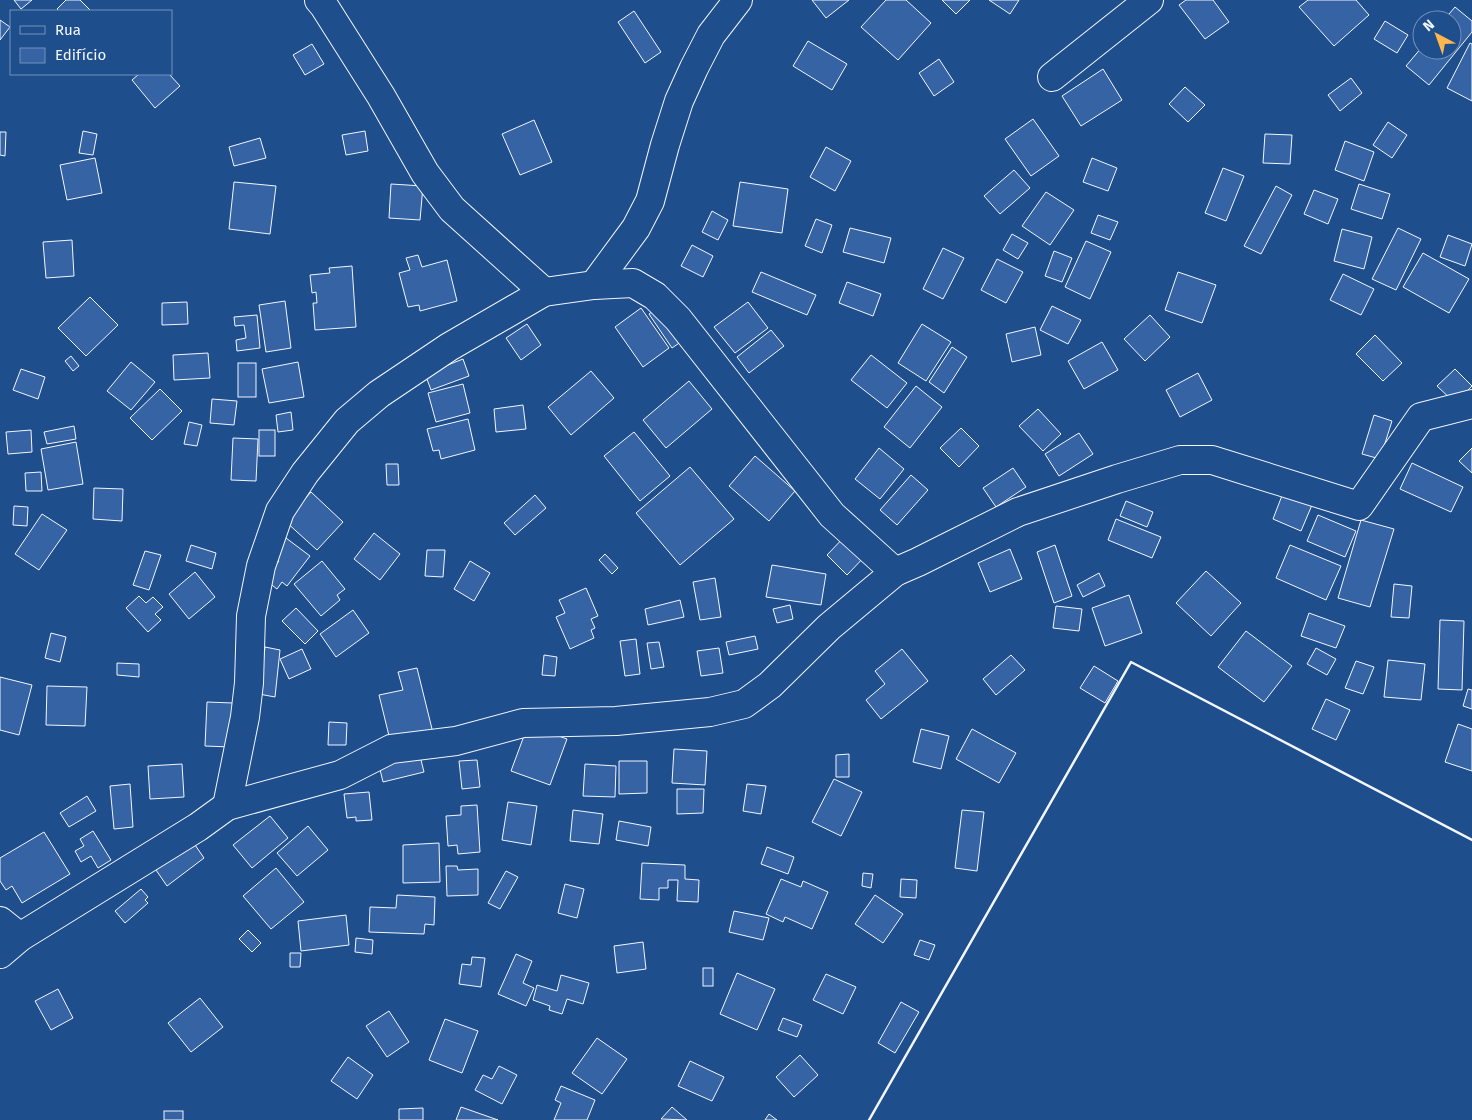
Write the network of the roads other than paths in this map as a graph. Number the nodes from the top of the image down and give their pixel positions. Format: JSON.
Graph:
{"nodes":[{"id":1,"x":738,"y":0,"type":"edge"},
{"id":2,"x":1149,"y":0,"type":"edge"},
{"id":3,"x":323,"y":2,"type":"edge"},
{"id":4,"x":1052,"y":77,"type":"dead end"},
{"id":5,"x":594,"y":285,"type":"junction"},
{"id":6,"x":544,"y":292,"type":"junction"},
{"id":7,"x":1472,"y":404,"type":"edge"},
{"id":8,"x":895,"y":572,"type":"junction"},
{"id":9,"x":227,"y":806,"type":"junction"},
{"id":10,"x":10,"y":929,"type":"edge"},
{"id":11,"x":0,"y":954,"type":"edge"}],
"edges":[{"from":1,"to":5,"type":"street"},
{"from":2,"to":4,"type":"street"},
{"from":3,"to":6,"type":"street"},
{"from":5,"to":6,"type":"street"},
{"from":5,"to":8,"type":"street"},
{"from":6,"to":9,"type":"street"},
{"from":7,"to":8,"type":"street"},
{"from":8,"to":9,"type":"street"},
{"from":9,"to":10,"type":"street"},
{"from":10,"to":11,"type":"street"}]}
